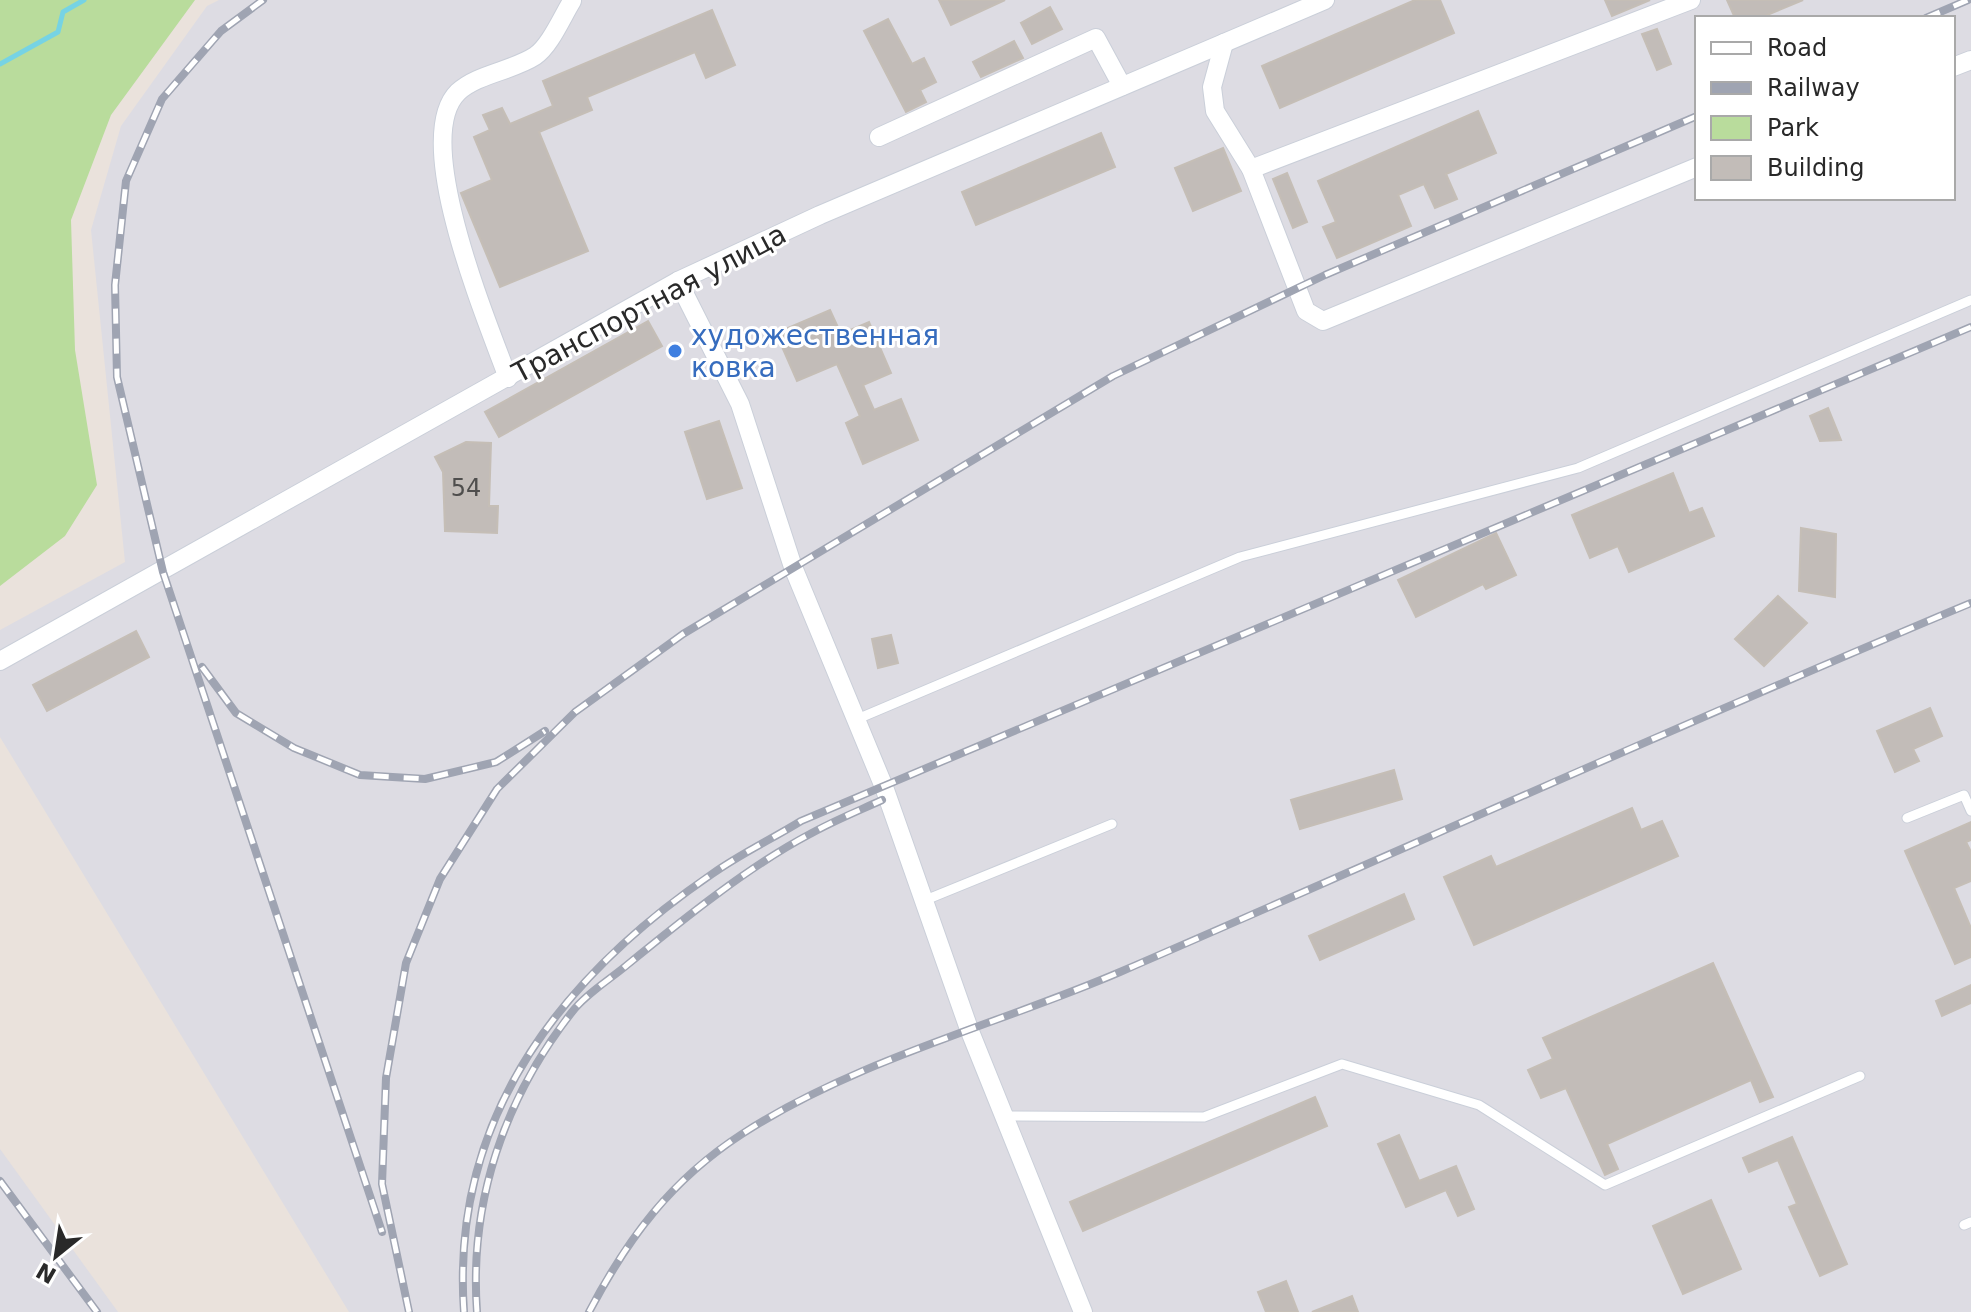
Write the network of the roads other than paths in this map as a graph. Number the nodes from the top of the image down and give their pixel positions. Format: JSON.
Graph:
{"nodes":[{"id":1,"x":1325,"y":0,"type":"edge"},
{"id":2,"x":1691,"y":0,"type":"edge"},
{"id":3,"x":572,"y":1,"type":"edge"},
{"id":4,"x":1224,"y":43,"type":"junction"},
{"id":5,"x":1122,"y":86,"type":"junction"},
{"id":6,"x":879,"y":137,"type":"dead end"},
{"id":7,"x":1695,"y":168,"type":"edge"},
{"id":8,"x":1251,"y":169,"type":"junction"},
{"id":9,"x":678,"y":281,"type":"junction"},
{"id":10,"x":1971,"y":300,"type":"edge"},
{"id":11,"x":508,"y":378,"type":"junction"},
{"id":12,"x":0,"y":661,"type":"edge"},
{"id":13,"x":855,"y":720,"type":"junction"},
{"id":14,"x":1971,"y":811,"type":"edge"},
{"id":15,"x":1907,"y":818,"type":"dead end"},
{"id":16,"x":1112,"y":824,"type":"dead end"},
{"id":17,"x":923,"y":901,"type":"junction"},
{"id":18,"x":1860,"y":1076,"type":"dead end"},
{"id":19,"x":1004,"y":1116,"type":"junction"},
{"id":20,"x":1083,"y":1312,"type":"edge"}],
"edges":[{"from":1,"to":4,"type":"street","name":"Транспортная улица"},
{"from":2,"to":8,"type":"street"},
{"from":3,"to":11,"type":"street"},
{"from":4,"to":5,"type":"street","name":"Транспортная улица"},
{"from":4,"to":8,"type":"street"},
{"from":5,"to":6,"type":"street"},
{"from":5,"to":9,"type":"street","name":"Транспортная улица"},
{"from":7,"to":8,"type":"street"},
{"from":9,"to":11,"type":"street","name":"Транспортная улица"},
{"from":9,"to":13,"type":"street"},
{"from":10,"to":13,"type":"lane"},
{"from":11,"to":12,"type":"street","name":"Транспортная улица"},
{"from":13,"to":17,"type":"street"},
{"from":14,"to":15,"type":"lane"},
{"from":16,"to":17,"type":"lane"},
{"from":17,"to":19,"type":"street"},
{"from":18,"to":19,"type":"lane"},
{"from":19,"to":20,"type":"street"}]}
